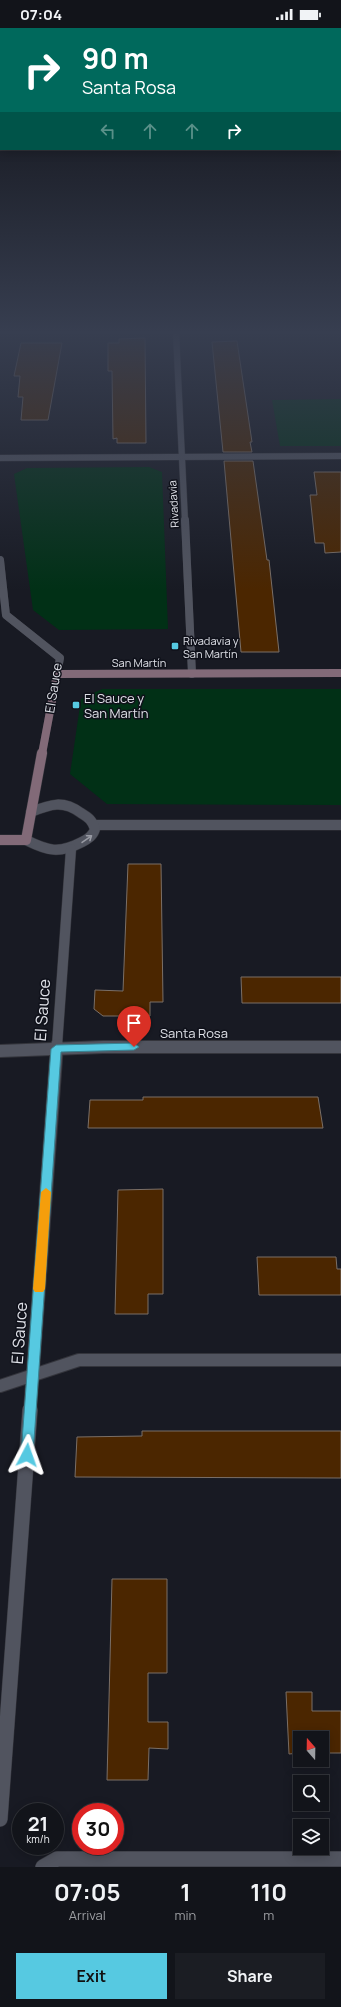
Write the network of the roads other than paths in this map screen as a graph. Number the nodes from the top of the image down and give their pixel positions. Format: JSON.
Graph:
{"nodes":[{"id":1,"x":180,"y":419,"type":"edge"},
{"id":2,"x":182,"y":456,"type":"junction"},
{"id":3,"x":341,"y":456,"type":"edge"},
{"id":4,"x":0,"y":458,"type":"edge"},
{"id":5,"x":0,"y":560,"type":"edge"},
{"id":6,"x":341,"y":673,"type":"edge"},
{"id":7,"x":57,"y":674,"type":"junction"},
{"id":8,"x":192,"y":674,"type":"junction"},
{"id":9,"x":31,"y":812,"type":"junction"},
{"id":10,"x":94,"y":825,"type":"junction"},
{"id":11,"x":341,"y":825,"type":"edge"},
{"id":12,"x":0,"y":840,"type":"edge"},
{"id":13,"x":26,"y":840,"type":"junction"},
{"id":14,"x":71,"y":849,"type":"junction"},
{"id":15,"x":341,"y":1047,"type":"edge"},
{"id":16,"x":56,"y":1049,"type":"junction"},
{"id":17,"x":0,"y":1051,"type":"edge"},
{"id":18,"x":341,"y":1360,"type":"edge"},
{"id":19,"x":33,"y":1376,"type":"junction"},
{"id":20,"x":0,"y":1386,"type":"edge"},
{"id":21,"x":0,"y":1818,"type":"edge"},
{"id":22,"x":341,"y":1859,"type":"edge"},
{"id":23,"x":43,"y":1867,"type":"edge"}],
"edges":[{"from":1,"to":2,"type":"street","name":"Rivadavia"},
{"from":2,"to":3,"type":"street"},
{"from":2,"to":4,"type":"street"},
{"from":2,"to":8,"type":"street","name":"Rivadavia"},
{"from":5,"to":7,"type":"street","name":"El Sauce"},
{"from":6,"to":8,"type":"street","name":"San Martín"},
{"from":7,"to":8,"type":"street","name":"San Martín"},
{"from":7,"to":9,"type":"street","name":"El Sauce"},
{"from":9,"to":10,"type":"street"},
{"from":9,"to":13,"type":"street","name":"El Sauce"},
{"from":10,"to":11,"type":"street"},
{"from":14,"to":10,"type":"street","one_way":true},
{"from":12,"to":13,"type":"street"},
{"from":13,"to":14,"type":"street"},
{"from":14,"to":16,"type":"street","name":"El Sauce"},
{"from":15,"to":16,"type":"street","name":"Santa Rosa"},
{"from":16,"to":17,"type":"street","name":"Santa Rosa"},
{"from":16,"to":19,"type":"street","name":"El Sauce"},
{"from":18,"to":19,"type":"street"},
{"from":19,"to":20,"type":"street"},
{"from":19,"to":21,"type":"street","name":"El Sauce"},
{"from":22,"to":23,"type":"street"}]}
